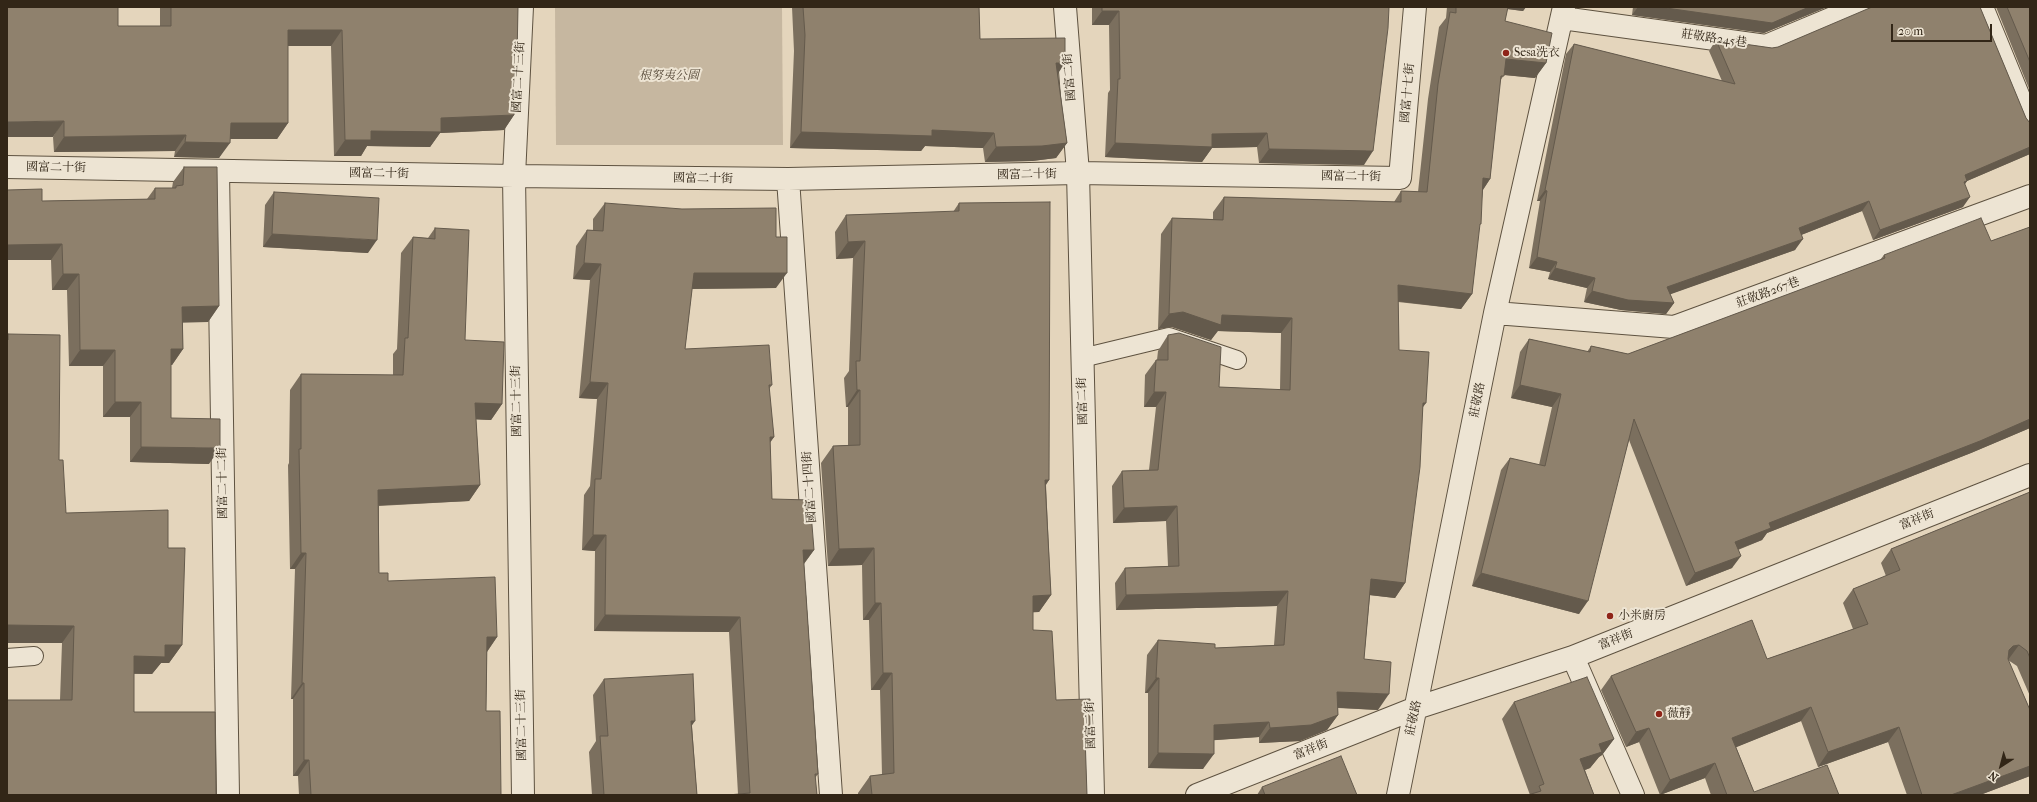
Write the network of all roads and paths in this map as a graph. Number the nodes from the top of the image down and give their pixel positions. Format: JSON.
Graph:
{"nodes":[{"id":1,"x":522,"y":7,"type":"edge"},
{"id":2,"x":1065,"y":7,"type":"edge"},
{"id":3,"x":1415,"y":7,"type":"edge"},
{"id":4,"x":1859,"y":7,"type":"edge"},
{"id":5,"x":1982,"y":7,"type":"edge"},
{"id":6,"x":1563,"y":12,"type":"edge"},
{"id":7,"x":2030,"y":124,"type":"edge"},
{"id":8,"x":7,"y":167,"type":"edge"},
{"id":9,"x":218,"y":171,"type":"junction"},
{"id":10,"x":1078,"y":174,"type":"junction"},
{"id":11,"x":514,"y":176,"type":"junction"},
{"id":12,"x":1400,"y":178,"type":"joint"},
{"id":13,"x":788,"y":180,"type":"junction"},
{"id":14,"x":2030,"y":196,"type":"edge"},
{"id":15,"x":1495,"y":313,"type":"junction"},
{"id":16,"x":1082,"y":358,"type":"junction"},
{"id":17,"x":1237,"y":360,"type":"dead end"},
{"id":18,"x":2030,"y":475,"type":"edge"},
{"id":19,"x":34,"y":656,"type":"dead end"},
{"id":20,"x":1573,"y":657,"type":"junction"},
{"id":21,"x":7,"y":658,"type":"edge"},
{"id":22,"x":1416,"y":708,"type":"junction"},
{"id":23,"x":228,"y":795,"type":"edge"},
{"id":24,"x":523,"y":795,"type":"edge"},
{"id":25,"x":831,"y":795,"type":"edge"},
{"id":26,"x":1093,"y":795,"type":"edge"},
{"id":27,"x":1198,"y":795,"type":"edge"},
{"id":28,"x":1398,"y":795,"type":"edge"},
{"id":29,"x":1633,"y":795,"type":"edge"}],
"edges":[{"from":1,"to":11,"type":"street","name":"國富二十三街"},
{"from":2,"to":10,"type":"street","name":"國富二街"},
{"from":3,"to":12,"type":"street","name":"國富十七街"},
{"from":4,"to":6,"type":"street","name":"莊敬路245巷"},
{"from":5,"to":7,"type":"street"},
{"from":6,"to":15,"type":"street","name":"莊敬路"},
{"from":8,"to":9,"type":"street","name":"國富二十街"},
{"from":9,"to":11,"type":"street","name":"國富二十街"},
{"from":9,"to":23,"type":"street","name":"國富二十二街"},
{"from":10,"to":12,"type":"street","name":"國富二十街"},
{"from":10,"to":13,"type":"street","name":"國富二十街"},
{"from":10,"to":16,"type":"street","name":"國富二街"},
{"from":11,"to":13,"type":"street","name":"國富二十街"},
{"from":11,"to":24,"type":"street","name":"國富二十三街"},
{"from":13,"to":25,"type":"street","name":"國富二十四街"},
{"from":14,"to":15,"type":"street","name":"莊敬路267巷"},
{"from":15,"to":22,"type":"street","name":"莊敬路"},
{"from":16,"to":17,"type":"lane"},
{"from":16,"to":26,"type":"street","name":"國富二街"},
{"from":18,"to":20,"type":"street","name":"富祥街"},
{"from":19,"to":21,"type":"lane"},
{"from":20,"to":22,"type":"street","name":"富祥街"},
{"from":20,"to":29,"type":"street"},
{"from":22,"to":27,"type":"street","name":"富祥街"},
{"from":22,"to":28,"type":"street","name":"莊敬路"}]}
